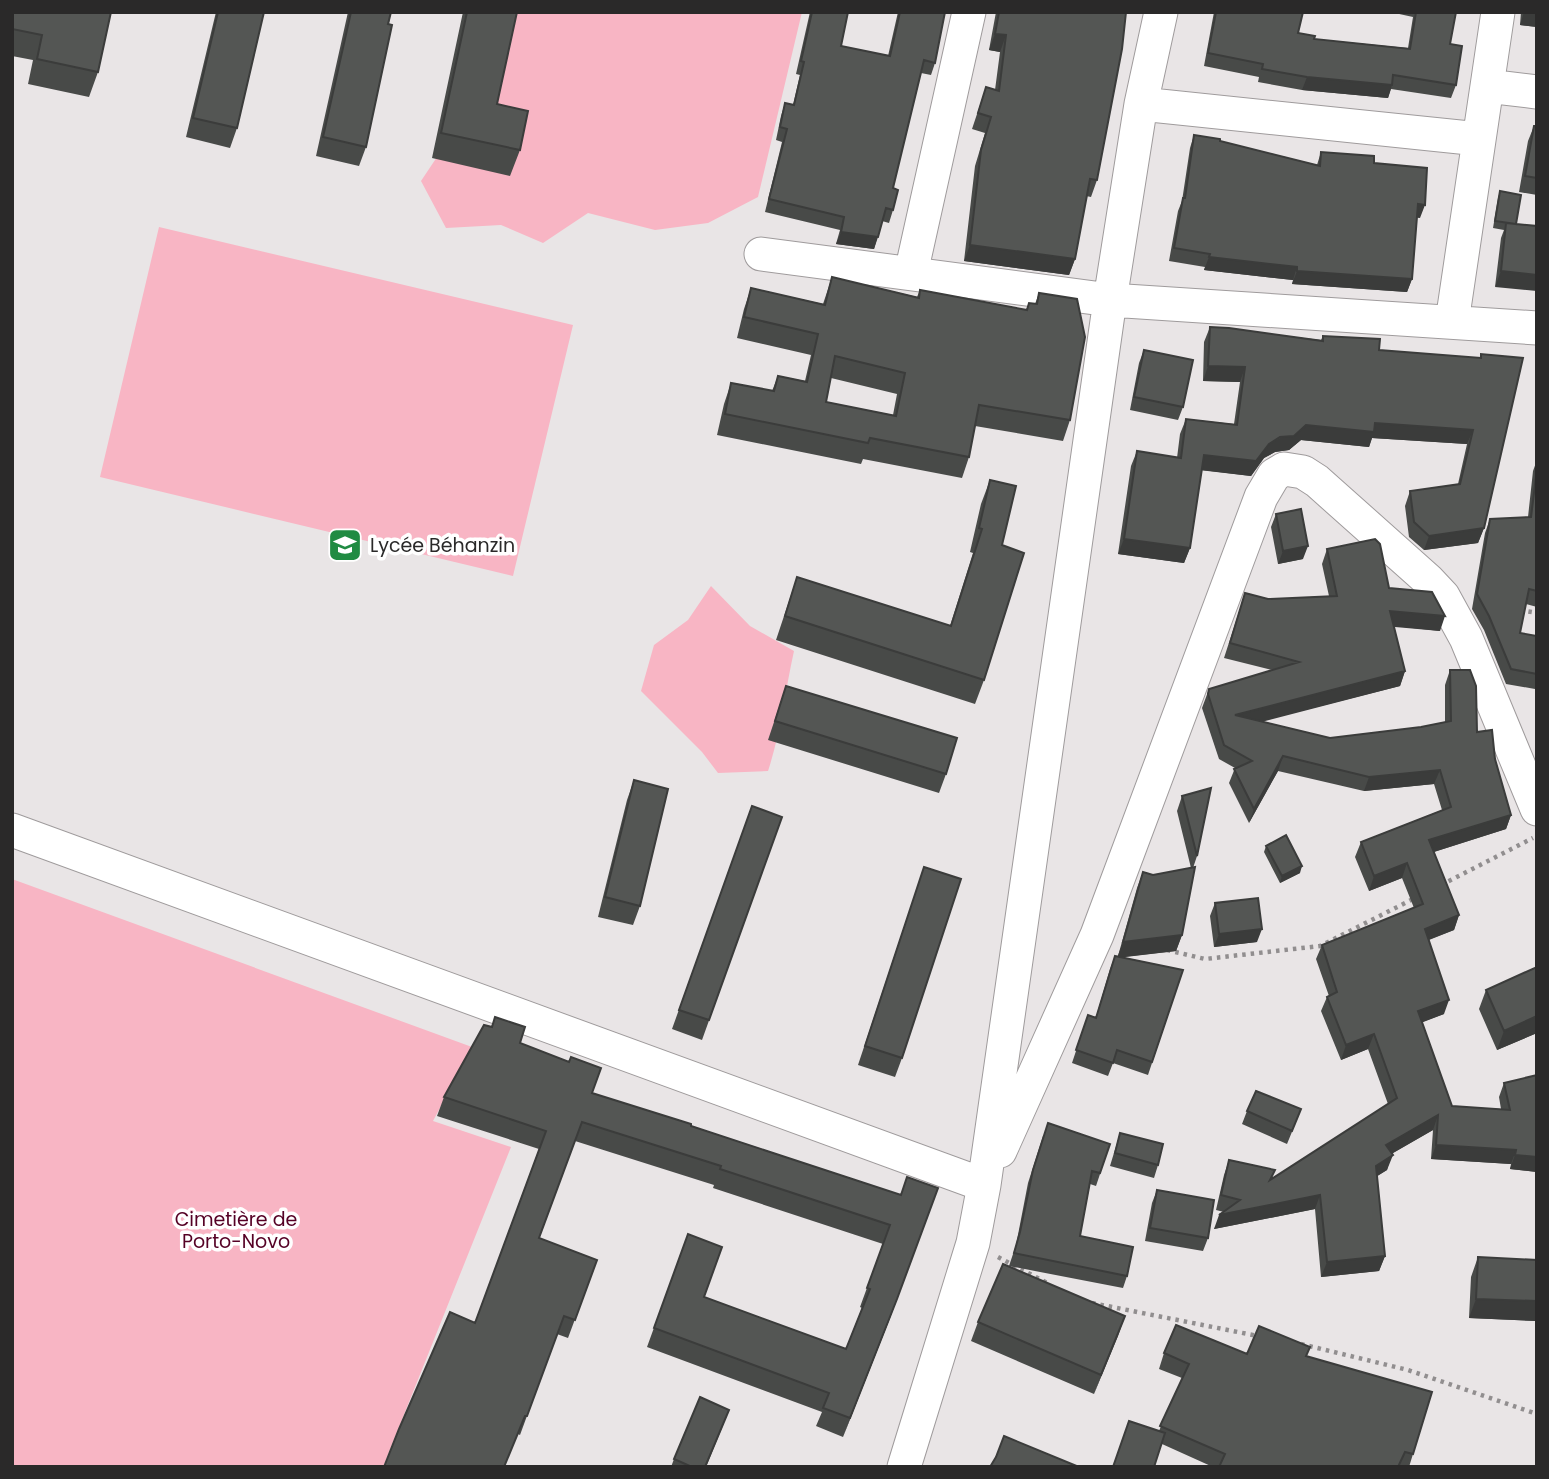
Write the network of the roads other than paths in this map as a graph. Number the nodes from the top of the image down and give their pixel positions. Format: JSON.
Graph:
{"nodes":[{"id":1,"x":969,"y":12,"type":"edge"},
{"id":2,"x":1161,"y":12,"type":"edge"},
{"id":3,"x":1498,"y":12,"type":"edge"},
{"id":4,"x":1487,"y":86,"type":"junction"},
{"id":5,"x":1537,"y":92,"type":"edge"},
{"id":6,"x":1141,"y":104,"type":"junction"},
{"id":7,"x":1479,"y":139,"type":"junction"},
{"id":8,"x":761,"y":254,"type":"dead end"},
{"id":9,"x":911,"y":273,"type":"junction"},
{"id":10,"x":1110,"y":300,"type":"junction"},
{"id":11,"x":1452,"y":322,"type":"junction"},
{"id":12,"x":1537,"y":328,"type":"edge"},
{"id":13,"x":1537,"y":809,"type":"edge"},
{"id":14,"x":12,"y":830,"type":"edge"},
{"id":15,"x":984,"y":1185,"type":"junction"},
{"id":16,"x":904,"y":1467,"type":"edge"}],
"edges":[{"from":1,"to":9,"type":"street"},
{"from":2,"to":6,"type":"street"},
{"from":3,"to":4,"type":"street"},
{"from":4,"to":5,"type":"street"},
{"from":4,"to":7,"type":"street"},
{"from":6,"to":7,"type":"street"},
{"from":6,"to":10,"type":"street"},
{"from":7,"to":11,"type":"street"},
{"from":8,"to":9,"type":"street"},
{"from":9,"to":10,"type":"street"},
{"from":10,"to":11,"type":"street"},
{"from":10,"to":15,"type":"street"},
{"from":11,"to":12,"type":"street"},
{"from":13,"to":15,"type":"street"},
{"from":14,"to":15,"type":"street"},
{"from":15,"to":16,"type":"street"}]}
